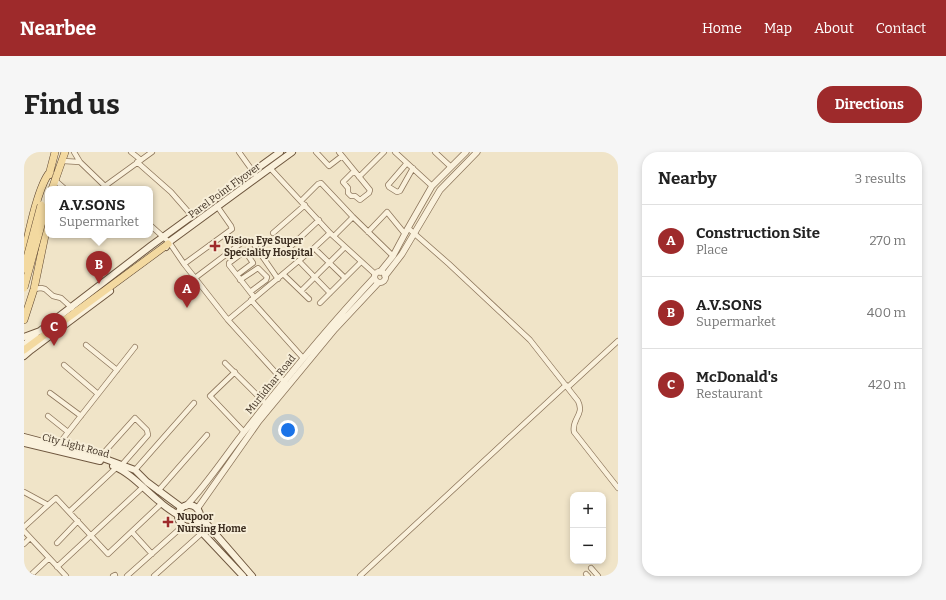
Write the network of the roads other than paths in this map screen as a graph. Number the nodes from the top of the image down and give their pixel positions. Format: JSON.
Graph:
{"nodes":[{"id":1,"x":65,"y":152,"type":"edge"},
{"id":2,"x":74,"y":152,"type":"edge"},
{"id":3,"x":131,"y":152,"type":"edge"},
{"id":4,"x":152,"y":152,"type":"edge"},
{"id":5,"x":238,"y":152,"type":"edge"},
{"id":6,"x":280,"y":152,"type":"edge"},
{"id":7,"x":292,"y":152,"type":"edge"},
{"id":8,"x":316,"y":152,"type":"edge"},
{"id":9,"x":384,"y":152,"type":"edge"},
{"id":10,"x":395,"y":152,"type":"edge"},
{"id":11,"x":435,"y":152,"type":"edge"},
{"id":12,"x":466,"y":152,"type":"edge"},
{"id":13,"x":477,"y":152,"type":"edge"},
{"id":14,"x":52,"y":153,"type":"edge"},
{"id":15,"x":340,"y":154,"type":"edge"},
{"id":16,"x":139,"y":161,"type":"junction"},
{"id":17,"x":80,"y":162,"type":"junction"},
{"id":18,"x":61,"y":163,"type":"junction"},
{"id":19,"x":407,"y":163,"type":"junction"},
{"id":20,"x":451,"y":167,"type":"junction"},
{"id":21,"x":270,"y":168,"type":"junction"},
{"id":22,"x":413,"y":168,"type":"junction"},
{"id":23,"x":354,"y":170,"type":"junction"},
{"id":24,"x":50,"y":172,"type":"junction"},
{"id":25,"x":255,"y":175,"type":"junction"},
{"id":26,"x":359,"y":177,"type":"junction"},
{"id":27,"x":48,"y":186,"type":"edge"},
{"id":28,"x":53,"y":186,"type":"edge"},
{"id":29,"x":56,"y":186,"type":"edge"},
{"id":30,"x":104,"y":186,"type":"edge"},
{"id":31,"x":108,"y":186,"type":"edge"},
{"id":32,"x":432,"y":186,"type":"junction"},
{"id":33,"x":301,"y":201,"type":"junction"},
{"id":34,"x":45,"y":205,"type":"edge"},
{"id":35,"x":217,"y":206,"type":"junction"},
{"id":36,"x":305,"y":206,"type":"junction"},
{"id":37,"x":192,"y":216,"type":"junction"},
{"id":38,"x":352,"y":217,"type":"junction"},
{"id":39,"x":319,"y":220,"type":"junction"},
{"id":40,"x":27,"y":225,"type":"edge"},
{"id":41,"x":153,"y":228,"type":"edge"},
{"id":42,"x":406,"y":231,"type":"junction"},
{"id":43,"x":368,"y":232,"type":"junction"},
{"id":44,"x":273,"y":233,"type":"dead end"},
{"id":45,"x":413,"y":233,"type":"junction"},
{"id":46,"x":45,"y":234,"type":"edge"},
{"id":47,"x":332,"y":235,"type":"junction"},
{"id":48,"x":164,"y":237,"type":"junction"},
{"id":49,"x":253,"y":243,"type":"dead end"},
{"id":50,"x":167,"y":244,"type":"junction"},
{"id":51,"x":240,"y":244,"type":"dead end"},
{"id":52,"x":344,"y":247,"type":"junction"},
{"id":53,"x":289,"y":248,"type":"dead end"},
{"id":54,"x":314,"y":248,"type":"junction"},
{"id":55,"x":24,"y":254,"type":"edge"},
{"id":56,"x":393,"y":256,"type":"junction"},
{"id":57,"x":24,"y":260,"type":"edge"},
{"id":58,"x":299,"y":261,"type":"junction"},
{"id":59,"x":361,"y":262,"type":"junction"},
{"id":60,"x":329,"y":263,"type":"junction"},
{"id":61,"x":38,"y":264,"type":"junction"},
{"id":62,"x":184,"y":264,"type":"junction"},
{"id":63,"x":24,"y":269,"type":"edge"},
{"id":64,"x":283,"y":274,"type":"junction"},
{"id":65,"x":376,"y":274,"type":"junction"},
{"id":66,"x":385,"y":276,"type":"junction"},
{"id":67,"x":315,"y":277,"type":"junction"},
{"id":68,"x":195,"y":278,"type":"junction"},
{"id":69,"x":239,"y":278,"type":"junction"},
{"id":70,"x":278,"y":278,"type":"junction"},
{"id":71,"x":345,"y":278,"type":"junction"},
{"id":72,"x":378,"y":283,"type":"junction"},
{"id":73,"x":24,"y":288,"type":"edge"},
{"id":74,"x":34,"y":289,"type":"junction"},
{"id":75,"x":302,"y":290,"type":"dead end"},
{"id":76,"x":250,"y":292,"type":"junction"},
{"id":77,"x":330,"y":293,"type":"junction"},
{"id":78,"x":252,"y":299,"type":"junction"},
{"id":79,"x":309,"y":299,"type":"dead end"},
{"id":80,"x":320,"y":303,"type":"dead end"},
{"id":81,"x":72,"y":308,"type":"junction"},
{"id":82,"x":24,"y":320,"type":"edge"},
{"id":83,"x":228,"y":320,"type":"junction"},
{"id":84,"x":37,"y":333,"type":"junction"},
{"id":85,"x":24,"y":337,"type":"edge"},
{"id":86,"x":618,"y":341,"type":"edge"},
{"id":87,"x":24,"y":345,"type":"edge"},
{"id":88,"x":86,"y":345,"type":"dead end"},
{"id":89,"x":135,"y":347,"type":"dead end"},
{"id":90,"x":24,"y":350,"type":"edge"},
{"id":91,"x":24,"y":356,"type":"edge"},
{"id":92,"x":303,"y":358,"type":"junction"},
{"id":93,"x":225,"y":363,"type":"dead end"},
{"id":94,"x":64,"y":365,"type":"dead end"},
{"id":95,"x":117,"y":370,"type":"junction"},
{"id":96,"x":235,"y":372,"type":"junction"},
{"id":97,"x":284,"y":382,"type":"junction"},
{"id":98,"x":288,"y":386,"type":"junction"},
{"id":99,"x":567,"y":386,"type":"junction"},
{"id":100,"x":50,"y":393,"type":"dead end"},
{"id":101,"x":98,"y":394,"type":"junction"},
{"id":102,"x":194,"y":403,"type":"dead end"},
{"id":103,"x":266,"y":404,"type":"junction"},
{"id":104,"x":48,"y":416,"type":"dead end"},
{"id":105,"x":81,"y":416,"type":"junction"},
{"id":106,"x":68,"y":432,"type":"junction"},
{"id":107,"x":244,"y":432,"type":"junction"},
{"id":108,"x":207,"y":435,"type":"dead end"},
{"id":109,"x":24,"y":437,"type":"edge"},
{"id":110,"x":24,"y":442,"type":"edge"},
{"id":111,"x":58,"y":445,"type":"junction"},
{"id":112,"x":100,"y":457,"type":"junction"},
{"id":113,"x":119,"y":467,"type":"junction"},
{"id":114,"x":135,"y":470,"type":"junction"},
{"id":115,"x":143,"y":487,"type":"junction"},
{"id":116,"x":618,"y":488,"type":"edge"},
{"id":117,"x":158,"y":491,"type":"junction"},
{"id":118,"x":24,"y":492,"type":"edge"},
{"id":119,"x":161,"y":504,"type":"junction"},
{"id":120,"x":48,"y":505,"type":"junction"},
{"id":121,"x":184,"y":507,"type":"junction"},
{"id":122,"x":69,"y":512,"type":"junction"},
{"id":123,"x":198,"y":512,"type":"junction"},
{"id":124,"x":178,"y":515,"type":"junction"},
{"id":125,"x":78,"y":521,"type":"junction"},
{"id":126,"x":195,"y":524,"type":"junction"},
{"id":127,"x":184,"y":525,"type":"junction"},
{"id":128,"x":24,"y":527,"type":"edge"},
{"id":129,"x":24,"y":531,"type":"edge"},
{"id":130,"x":132,"y":532,"type":"junction"},
{"id":131,"x":203,"y":532,"type":"junction"},
{"id":132,"x":92,"y":535,"type":"junction"},
{"id":133,"x":30,"y":538,"type":"junction"},
{"id":134,"x":57,"y":543,"type":"dead end"},
{"id":135,"x":24,"y":544,"type":"edge"},
{"id":136,"x":152,"y":554,"type":"junction"},
{"id":137,"x":49,"y":558,"type":"junction"},
{"id":138,"x":58,"y":567,"type":"junction"},
{"id":139,"x":591,"y":568,"type":"dead end"},
{"id":140,"x":618,"y":572,"type":"edge"},
{"id":141,"x":30,"y":576,"type":"edge"},
{"id":142,"x":66,"y":576,"type":"edge"},
{"id":143,"x":127,"y":576,"type":"edge"},
{"id":144,"x":154,"y":576,"type":"edge"},
{"id":145,"x":243,"y":576,"type":"edge"},
{"id":146,"x":252,"y":576,"type":"edge"},
{"id":147,"x":360,"y":576,"type":"edge"},
{"id":148,"x":598,"y":576,"type":"edge"},
{"id":149,"x":614,"y":576,"type":"edge"}],
"edges":[{"from":1,"to":18,"type":"main road"},
{"from":2,"to":17,"type":"street"},
{"from":3,"to":16,"type":"street"},
{"from":4,"to":16,"type":"street"},
{"from":5,"to":25,"type":"street"},
{"from":6,"to":25,"type":"main road"},
{"from":7,"to":21,"type":"main road","name":"Parel Point Flyover"},
{"from":8,"to":15,"type":"street"},
{"from":9,"to":26,"type":"street"},
{"from":10,"to":19,"type":"street"},
{"from":11,"to":20,"type":"street"},
{"from":12,"to":20,"type":"street","name":"Murlidhar Road"},
{"from":13,"to":45,"type":"street"},
{"from":14,"to":24,"type":"main road"},
{"from":15,"to":23,"type":"street"},
{"from":16,"to":31,"type":"street"},
{"from":16,"to":37,"type":"street"},
{"from":17,"to":18,"type":"street"},
{"from":17,"to":30,"type":"street"},
{"from":18,"to":28,"type":"main road"},
{"from":18,"to":29,"type":"main road"},
{"from":19,"to":22,"type":"street"},
{"from":19,"to":22,"type":"street"},
{"from":20,"to":32,"type":"street","name":"Murlidhar Road"},
{"from":21,"to":25,"type":"main road","name":"Parel Point Flyover"},
{"from":21,"to":33,"type":"street"},
{"from":22,"to":32,"type":"street"},
{"from":23,"to":26,"type":"street"},
{"from":23,"to":26,"type":"street"},
{"from":24,"to":27,"type":"main road"},
{"from":24,"to":40,"type":"main road"},
{"from":25,"to":35,"type":"main road","name":"Parel Point Flyover"},
{"from":25,"to":37,"type":"main road"},
{"from":32,"to":42,"type":"street","name":"Murlidhar Road"},
{"from":33,"to":36,"type":"street"},
{"from":33,"to":38,"type":"street"},
{"from":34,"to":63,"type":"main road","bridge":true},
{"from":34,"to":73,"type":"main road","bridge":true},
{"from":35,"to":50,"type":"main road","name":"Parel Point Flyover"},
{"from":35,"to":62,"type":"street"},
{"from":36,"to":39,"type":"street"},
{"from":36,"to":44,"type":"street"},
{"from":37,"to":48,"type":"main road"},
{"from":38,"to":43,"type":"street"},
{"from":38,"to":47,"type":"street"},
{"from":39,"to":47,"type":"street"},
{"from":39,"to":53,"type":"street"},
{"from":40,"to":55,"type":"main road"},
{"from":41,"to":48,"type":"street"},
{"from":42,"to":43,"type":"street"},
{"from":42,"to":45,"type":"street"},
{"from":42,"to":56,"type":"street","name":"Murlidhar Road"},
{"from":43,"to":56,"type":"street"},
{"from":45,"to":66,"type":"street"},
{"from":45,"to":99,"type":"street"},
{"from":46,"to":61,"type":"main road"},
{"from":47,"to":52,"type":"street"},
{"from":47,"to":54,"type":"street"},
{"from":48,"to":50,"type":"street"},
{"from":48,"to":81,"type":"main road"},
{"from":49,"to":70,"type":"street"},
{"from":50,"to":62,"type":"street"},
{"from":50,"to":90,"type":"main road"},
{"from":50,"to":91,"type":"main road","name":"Parel Point Flyover"},
{"from":51,"to":68,"type":"street"},
{"from":52,"to":59,"type":"street"},
{"from":52,"to":60,"type":"street"},
{"from":54,"to":58,"type":"street"},
{"from":54,"to":60,"type":"street"},
{"from":56,"to":65,"type":"street","name":"Murlidhar Road"},
{"from":57,"to":61,"type":"street"},
{"from":58,"to":64,"type":"street"},
{"from":58,"to":67,"type":"street"},
{"from":59,"to":65,"type":"street"},
{"from":59,"to":71,"type":"street"},
{"from":60,"to":67,"type":"street"},
{"from":60,"to":71,"type":"street"},
{"from":61,"to":74,"type":"main road"},
{"from":62,"to":68,"type":"street"},
{"from":64,"to":70,"type":"street"},
{"from":64,"to":79,"type":"street"},
{"from":65,"to":66,"type":"street"},
{"from":65,"to":72,"type":"street"},
{"from":65,"to":92,"type":"street","name":"Murlidhar Road"},
{"from":66,"to":72,"type":"street"},
{"from":67,"to":75,"type":"street"},
{"from":67,"to":77,"type":"street"},
{"from":68,"to":83,"type":"street"},
{"from":69,"to":69,"type":"street"},
{"from":69,"to":76,"type":"street"},
{"from":69,"to":76,"type":"street"},
{"from":70,"to":78,"type":"street"},
{"from":71,"to":77,"type":"street"},
{"from":72,"to":98,"type":"street","name":"Murlidhar Road"},
{"from":74,"to":81,"type":"street"},
{"from":74,"to":82,"type":"main road"},
{"from":76,"to":78,"type":"street"},
{"from":77,"to":80,"type":"street"},
{"from":78,"to":83,"type":"street"},
{"from":78,"to":92,"type":"street"},
{"from":81,"to":84,"type":"main road"},
{"from":83,"to":97,"type":"street"},
{"from":84,"to":85,"type":"main road"},
{"from":84,"to":87,"type":"main road"},
{"from":86,"to":99,"type":"street"},
{"from":88,"to":95,"type":"street"},
{"from":89,"to":95,"type":"street"},
{"from":92,"to":97,"type":"street","name":"Murlidhar Road"},
{"from":93,"to":96,"type":"street"},
{"from":94,"to":101,"type":"street"},
{"from":95,"to":101,"type":"street"},
{"from":96,"to":103,"type":"street"},
{"from":96,"to":107,"type":"street"},
{"from":97,"to":98,"type":"street"},
{"from":97,"to":103,"type":"street","name":"Murlidhar Road"},
{"from":98,"to":123,"type":"street","name":"Murlidhar Road"},
{"from":99,"to":116,"type":"street"},
{"from":99,"to":147,"type":"street"},
{"from":100,"to":105,"type":"street"},
{"from":101,"to":105,"type":"street"},
{"from":102,"to":114,"type":"street"},
{"from":103,"to":107,"type":"street","name":"Murlidhar Road"},
{"from":104,"to":106,"type":"street"},
{"from":105,"to":106,"type":"street"},
{"from":106,"to":111,"type":"street"},
{"from":107,"to":121,"type":"street","name":"Murlidhar Road"},
{"from":108,"to":117,"type":"street"},
{"from":109,"to":111,"type":"main road"},
{"from":110,"to":113,"type":"main road","name":"City Light Road"},
{"from":111,"to":112,"type":"main road"},
{"from":112,"to":113,"type":"main road"},
{"from":112,"to":113,"type":"street"},
{"from":113,"to":114,"type":"main road"},
{"from":113,"to":115,"type":"main road","name":"City Light Road"},
{"from":113,"to":122,"type":"street"},
{"from":114,"to":117,"type":"main road"},
{"from":115,"to":119,"type":"main road","name":"City Light Road"},
{"from":115,"to":132,"type":"street"},
{"from":117,"to":121,"type":"main road"},
{"from":118,"to":120,"type":"street"},
{"from":119,"to":124,"type":"main road","name":"City Light Road"},
{"from":119,"to":130,"type":"street"},
{"from":120,"to":122,"type":"street"},
{"from":120,"to":128,"type":"street"},
{"from":121,"to":123,"type":"main road"},
{"from":121,"to":124,"type":"main road"},
{"from":122,"to":125,"type":"street"},
{"from":123,"to":126,"type":"main road"},
{"from":123,"to":146,"type":"main road"},
{"from":124,"to":127,"type":"main road","name":"City Light Road"},
{"from":125,"to":132,"type":"street"},
{"from":125,"to":134,"type":"street"},
{"from":126,"to":127,"type":"main road"},
{"from":126,"to":131,"type":"main road"},
{"from":127,"to":136,"type":"street"},
{"from":129,"to":133,"type":"street"},
{"from":130,"to":132,"type":"street"},
{"from":130,"to":136,"type":"street"},
{"from":131,"to":144,"type":"street"},
{"from":131,"to":145,"type":"main road"},
{"from":132,"to":138,"type":"street"},
{"from":133,"to":135,"type":"street"},
{"from":133,"to":137,"type":"street"},
{"from":136,"to":143,"type":"street"},
{"from":137,"to":138,"type":"street"},
{"from":137,"to":141,"type":"street"},
{"from":138,"to":142,"type":"street"},
{"from":139,"to":148,"type":"street"},
{"from":140,"to":149,"type":"street"}]}
